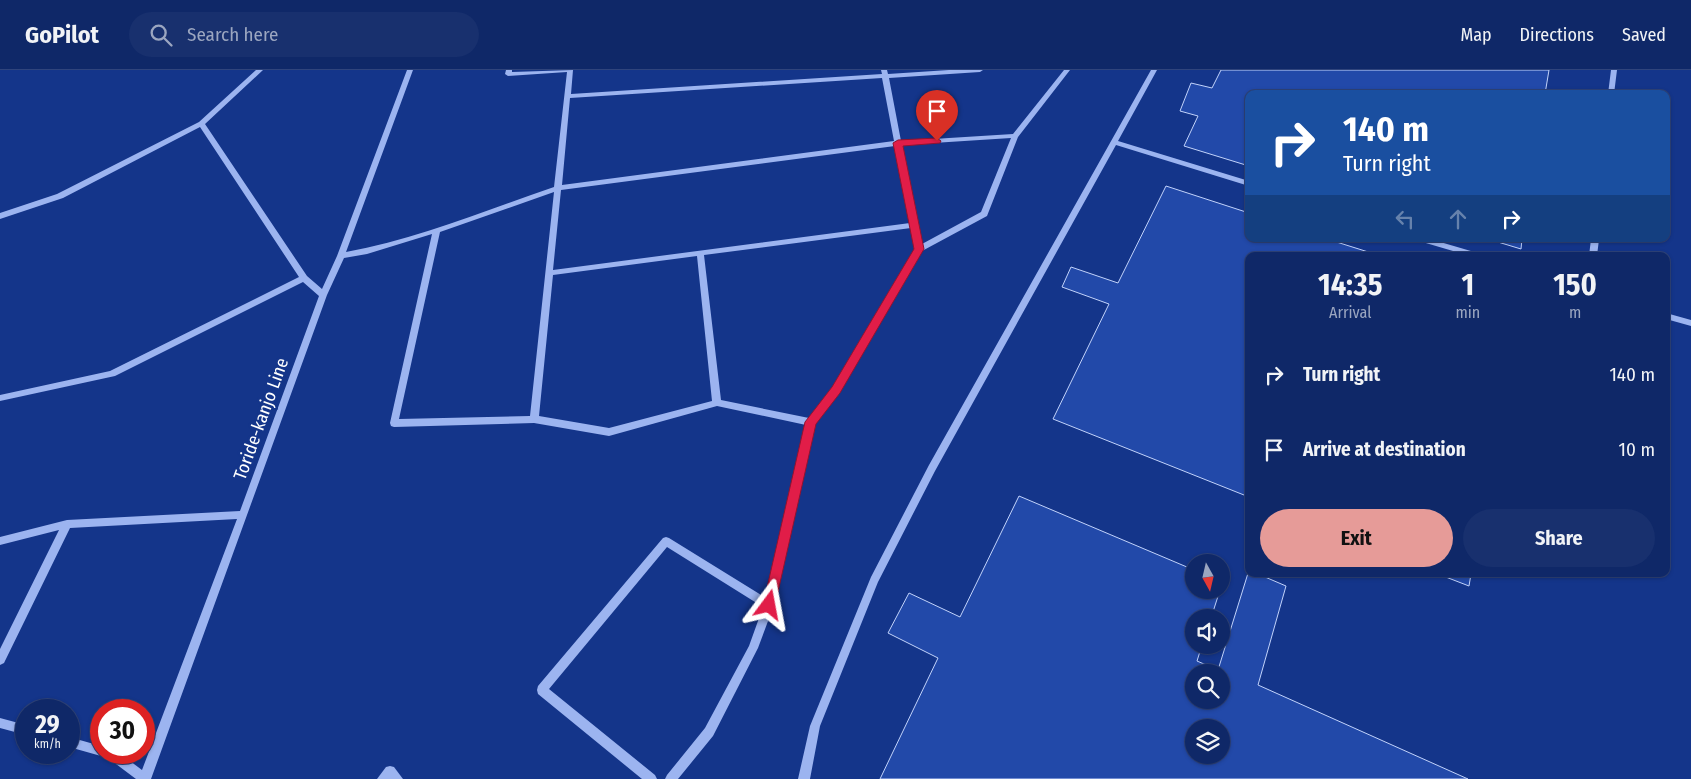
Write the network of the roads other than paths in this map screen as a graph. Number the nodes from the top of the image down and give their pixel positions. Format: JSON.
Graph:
{"nodes":[{"id":1,"x":260,"y":70,"type":"edge"},
{"id":2,"x":410,"y":70,"type":"edge"},
{"id":3,"x":509,"y":70,"type":"edge"},
{"id":4,"x":569,"y":70,"type":"edge"},
{"id":5,"x":980,"y":70,"type":"edge"},
{"id":6,"x":1067,"y":70,"type":"edge"},
{"id":7,"x":1154,"y":70,"type":"edge"},
{"id":8,"x":1603,"y":70,"type":"edge"},
{"id":9,"x":1614,"y":71,"type":"edge"},
{"id":10,"x":884,"y":73,"type":"edge"},
{"id":11,"x":1612,"y":90,"type":"edge"},
{"id":12,"x":568,"y":96,"type":"junction"},
{"id":13,"x":201,"y":124,"type":"junction"},
{"id":14,"x":1015,"y":136,"type":"junction"},
{"id":15,"x":1116,"y":142,"type":"junction"},
{"id":16,"x":898,"y":143,"type":"junction"},
{"id":17,"x":1245,"y":183,"type":"edge"},
{"id":18,"x":558,"y":188,"type":"junction"},
{"id":19,"x":0,"y":216,"type":"edge"},
{"id":20,"x":914,"y":225,"type":"junction"},
{"id":21,"x":437,"y":230,"type":"junction"},
{"id":22,"x":1432,"y":242,"type":"edge"},
{"id":23,"x":919,"y":249,"type":"junction"},
{"id":24,"x":1465,"y":252,"type":"edge"},
{"id":25,"x":700,"y":253,"type":"junction"},
{"id":26,"x":341,"y":256,"type":"junction"},
{"id":27,"x":549,"y":273,"type":"junction"},
{"id":28,"x":304,"y":278,"type":"junction"},
{"id":29,"x":323,"y":295,"type":"junction"},
{"id":30,"x":1670,"y":317,"type":"edge"},
{"id":31,"x":1691,"y":323,"type":"edge"},
{"id":32,"x":0,"y":398,"type":"edge"},
{"id":33,"x":717,"y":403,"type":"junction"},
{"id":34,"x":534,"y":419,"type":"junction"},
{"id":35,"x":811,"y":422,"type":"junction"},
{"id":36,"x":243,"y":515,"type":"junction"},
{"id":37,"x":67,"y":524,"type":"junction"},
{"id":38,"x":0,"y":541,"type":"edge"},
{"id":39,"x":769,"y":605,"type":"junction"},
{"id":40,"x":0,"y":660,"type":"edge"},
{"id":41,"x":0,"y":723,"type":"edge"},
{"id":42,"x":15,"y":727,"type":"edge"},
{"id":43,"x":124,"y":764,"type":"edge"},
{"id":44,"x":145,"y":779,"type":"edge"},
{"id":45,"x":383,"y":779,"type":"edge"},
{"id":46,"x":397,"y":779,"type":"edge"},
{"id":47,"x":651,"y":779,"type":"edge"},
{"id":48,"x":671,"y":779,"type":"edge"},
{"id":49,"x":804,"y":779,"type":"edge"}],
"edges":[{"from":1,"to":13,"type":"street"},
{"from":2,"to":26,"type":"street","name":"Toride-kanjo Line"},
{"from":3,"to":4,"type":"street"},
{"from":4,"to":12,"type":"street"},
{"from":5,"to":10,"type":"street"},
{"from":6,"to":14,"type":"street"},
{"from":7,"to":15,"type":"street"},
{"from":8,"to":9,"type":"street"},
{"from":9,"to":11,"type":"street"},
{"from":10,"to":12,"type":"street"},
{"from":10,"to":16,"type":"street"},
{"from":12,"to":18,"type":"street"},
{"from":13,"to":19,"type":"street"},
{"from":13,"to":28,"type":"street"},
{"from":14,"to":16,"type":"street"},
{"from":14,"to":23,"type":"street"},
{"from":15,"to":17,"type":"street"},
{"from":15,"to":49,"type":"street"},
{"from":16,"to":18,"type":"street"},
{"from":16,"to":20,"type":"street"},
{"from":18,"to":21,"type":"street"},
{"from":18,"to":27,"type":"street"},
{"from":20,"to":23,"type":"street"},
{"from":20,"to":25,"type":"street"},
{"from":21,"to":26,"type":"street"},
{"from":21,"to":34,"type":"street"},
{"from":22,"to":24,"type":"street"},
{"from":23,"to":35,"type":"street"},
{"from":25,"to":27,"type":"street"},
{"from":25,"to":33,"type":"street"},
{"from":26,"to":29,"type":"street","name":"Toride-kanjo Line"},
{"from":27,"to":34,"type":"street"},
{"from":28,"to":29,"type":"street"},
{"from":28,"to":32,"type":"street"},
{"from":29,"to":36,"type":"street","name":"Toride-kanjo Line"},
{"from":30,"to":31,"type":"street"},
{"from":33,"to":34,"type":"street"},
{"from":33,"to":35,"type":"street"},
{"from":35,"to":39,"type":"street"},
{"from":36,"to":37,"type":"street"},
{"from":36,"to":44,"type":"street","name":"Toride-kanjo Line"},
{"from":37,"to":38,"type":"street"},
{"from":37,"to":40,"type":"street"},
{"from":39,"to":47,"type":"street"},
{"from":39,"to":48,"type":"street"},
{"from":41,"to":42,"type":"street"},
{"from":43,"to":44,"type":"street"},
{"from":45,"to":46,"type":"street"}]}
